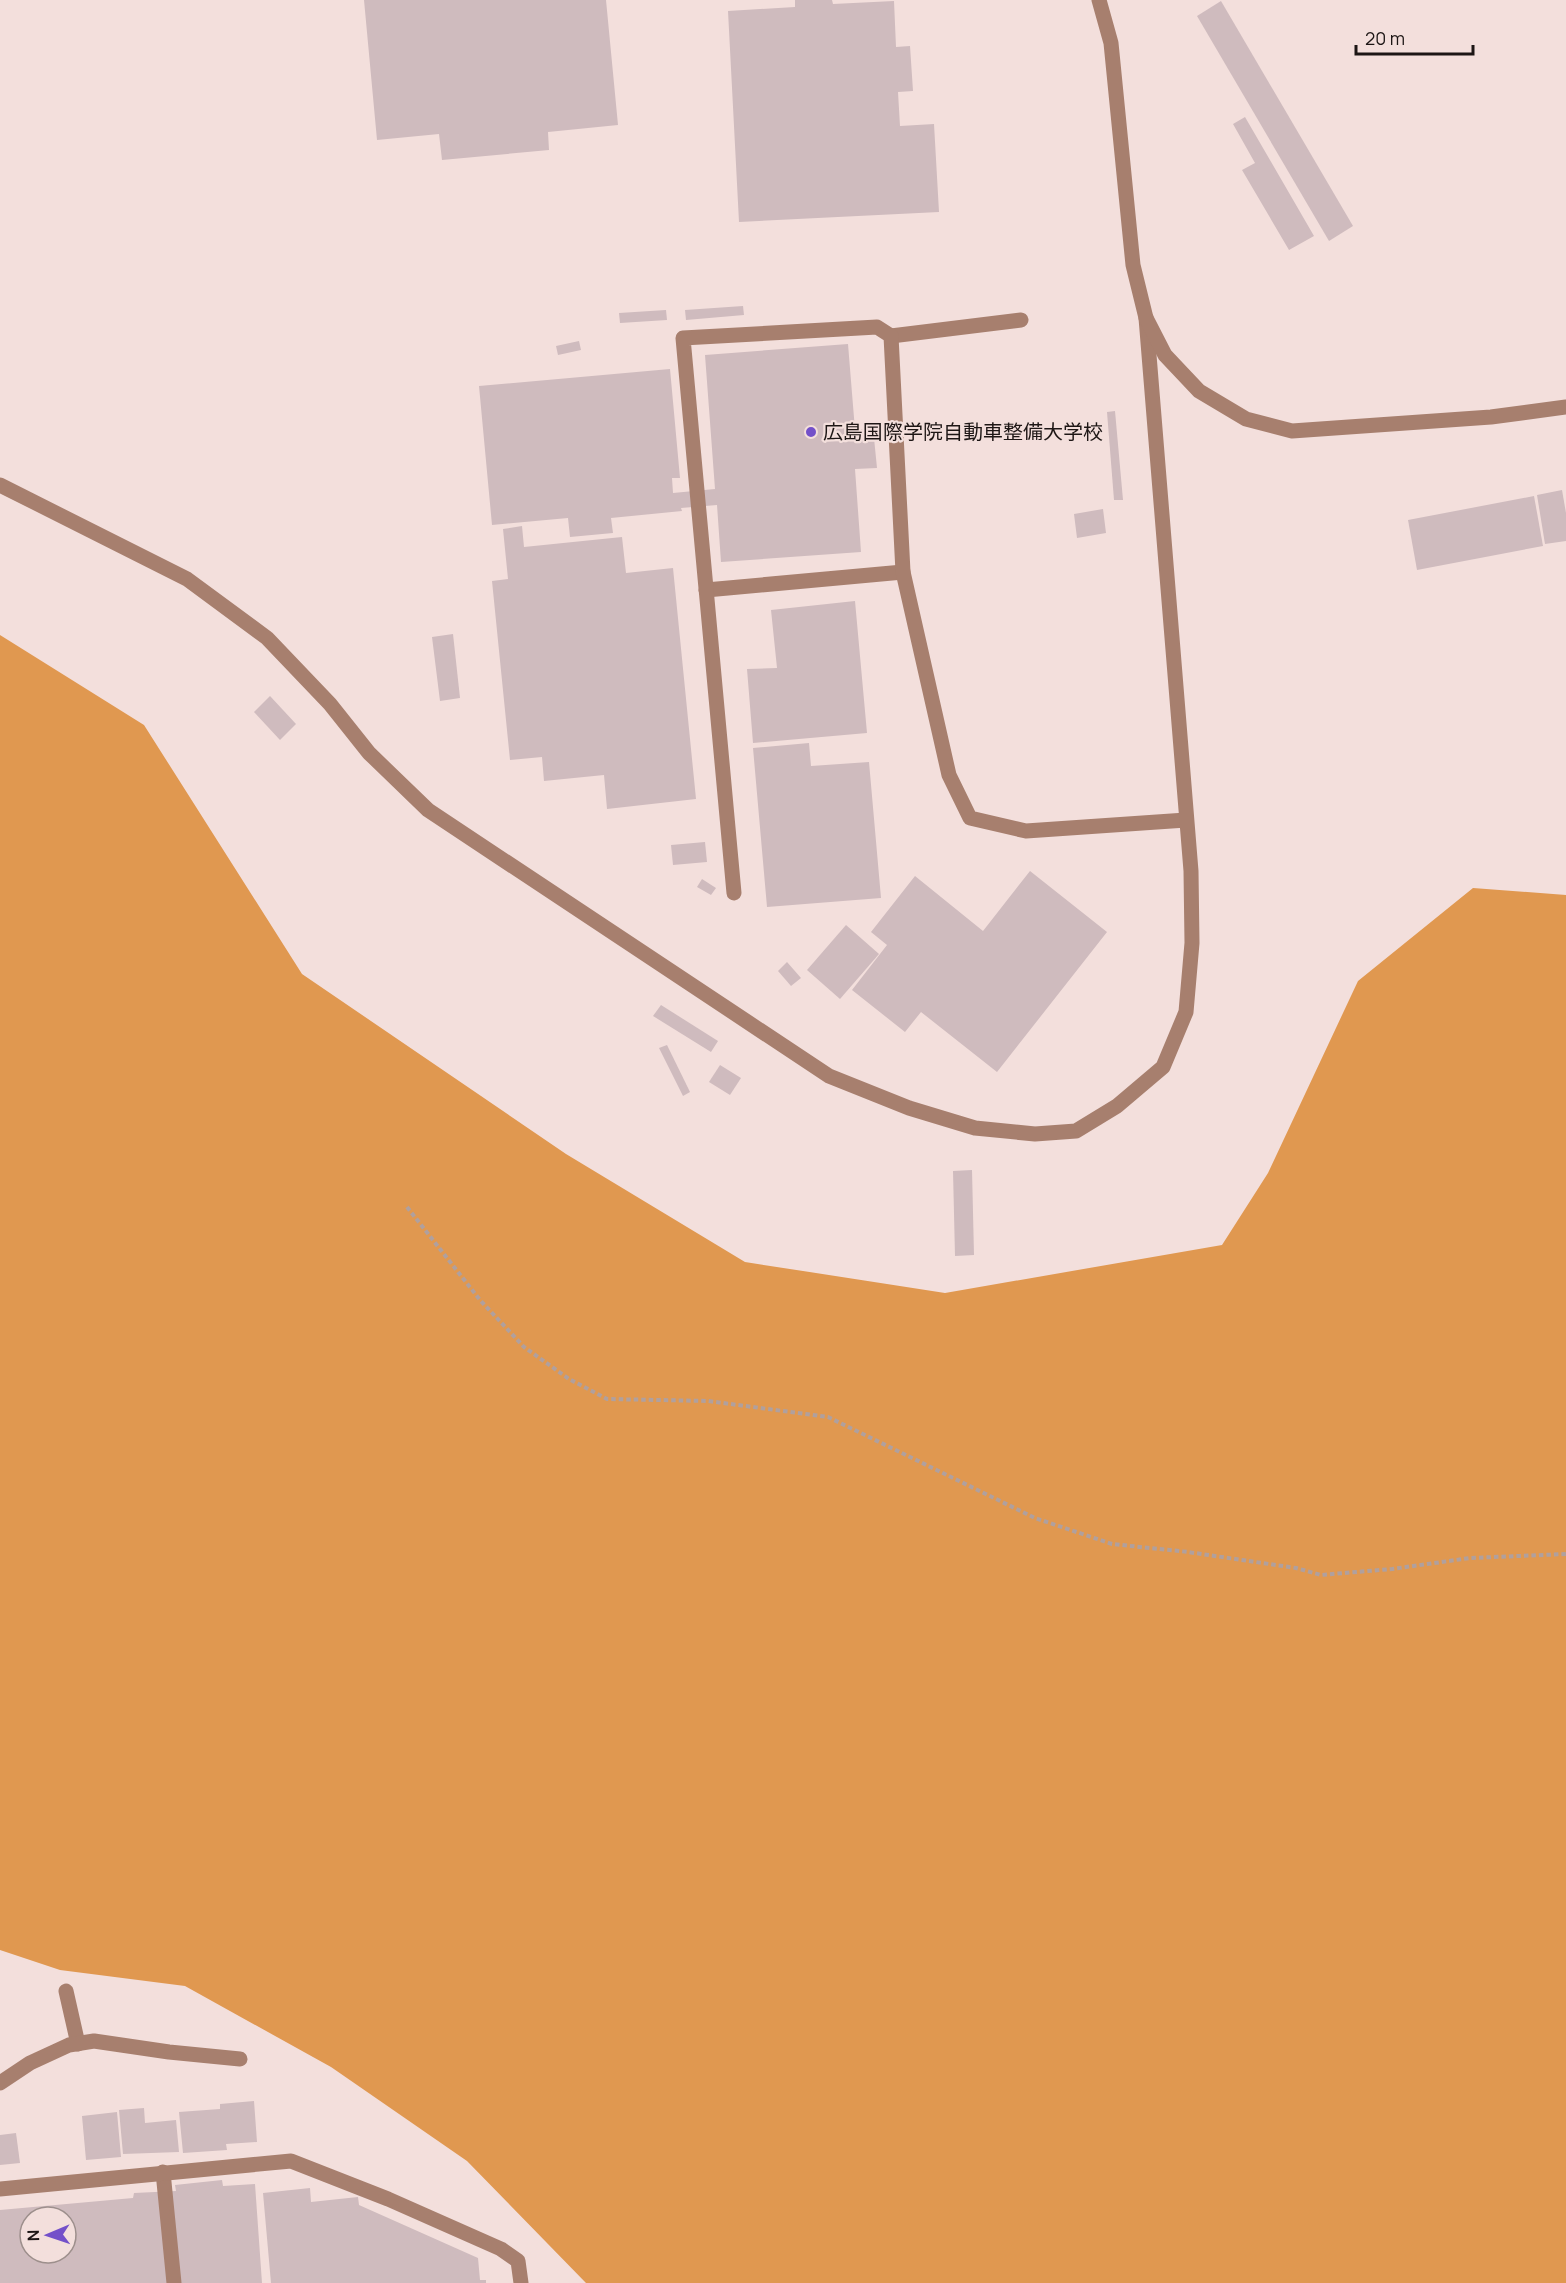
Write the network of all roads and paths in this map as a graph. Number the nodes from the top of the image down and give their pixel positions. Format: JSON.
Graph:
{"nodes":[{"id":1,"x":1099,"y":0,"type":"edge"},
{"id":2,"x":1146,"y":318,"type":"junction"},
{"id":3,"x":1021,"y":320,"type":"dead end"},
{"id":4,"x":891,"y":336,"type":"junction"},
{"id":5,"x":1566,"y":407,"type":"edge"},
{"id":6,"x":0,"y":485,"type":"edge"},
{"id":7,"x":903,"y":572,"type":"junction"},
{"id":8,"x":706,"y":590,"type":"junction"},
{"id":9,"x":1186,"y":820,"type":"junction"},
{"id":10,"x":734,"y":893,"type":"dead end"},
{"id":11,"x":407,"y":1207,"type":"dead end"},
{"id":12,"x":1566,"y":1554,"type":"edge"},
{"id":13,"x":66,"y":1991,"type":"dead end"},
{"id":14,"x":78,"y":2044,"type":"junction"},
{"id":15,"x":240,"y":2059,"type":"dead end"},
{"id":16,"x":0,"y":2083,"type":"edge"},
{"id":17,"x":163,"y":2172,"type":"junction"},
{"id":18,"x":0,"y":2189,"type":"edge"},
{"id":19,"x":174,"y":2283,"type":"edge"},
{"id":20,"x":521,"y":2283,"type":"edge"}],
"edges":[{"from":1,"to":2,"type":"street"},
{"from":2,"to":5,"type":"street"},
{"from":2,"to":9,"type":"street"},
{"from":3,"to":4,"type":"street"},
{"from":4,"to":7,"type":"street"},
{"from":4,"to":8,"type":"street"},
{"from":6,"to":9,"type":"street"},
{"from":7,"to":8,"type":"street"},
{"from":7,"to":9,"type":"street"},
{"from":8,"to":10,"type":"street"},
{"from":11,"to":12,"type":"path"},
{"from":13,"to":14,"type":"street"},
{"from":14,"to":15,"type":"street"},
{"from":14,"to":16,"type":"street"},
{"from":17,"to":18,"type":"street"},
{"from":17,"to":19,"type":"street"},
{"from":17,"to":20,"type":"street"}]}
